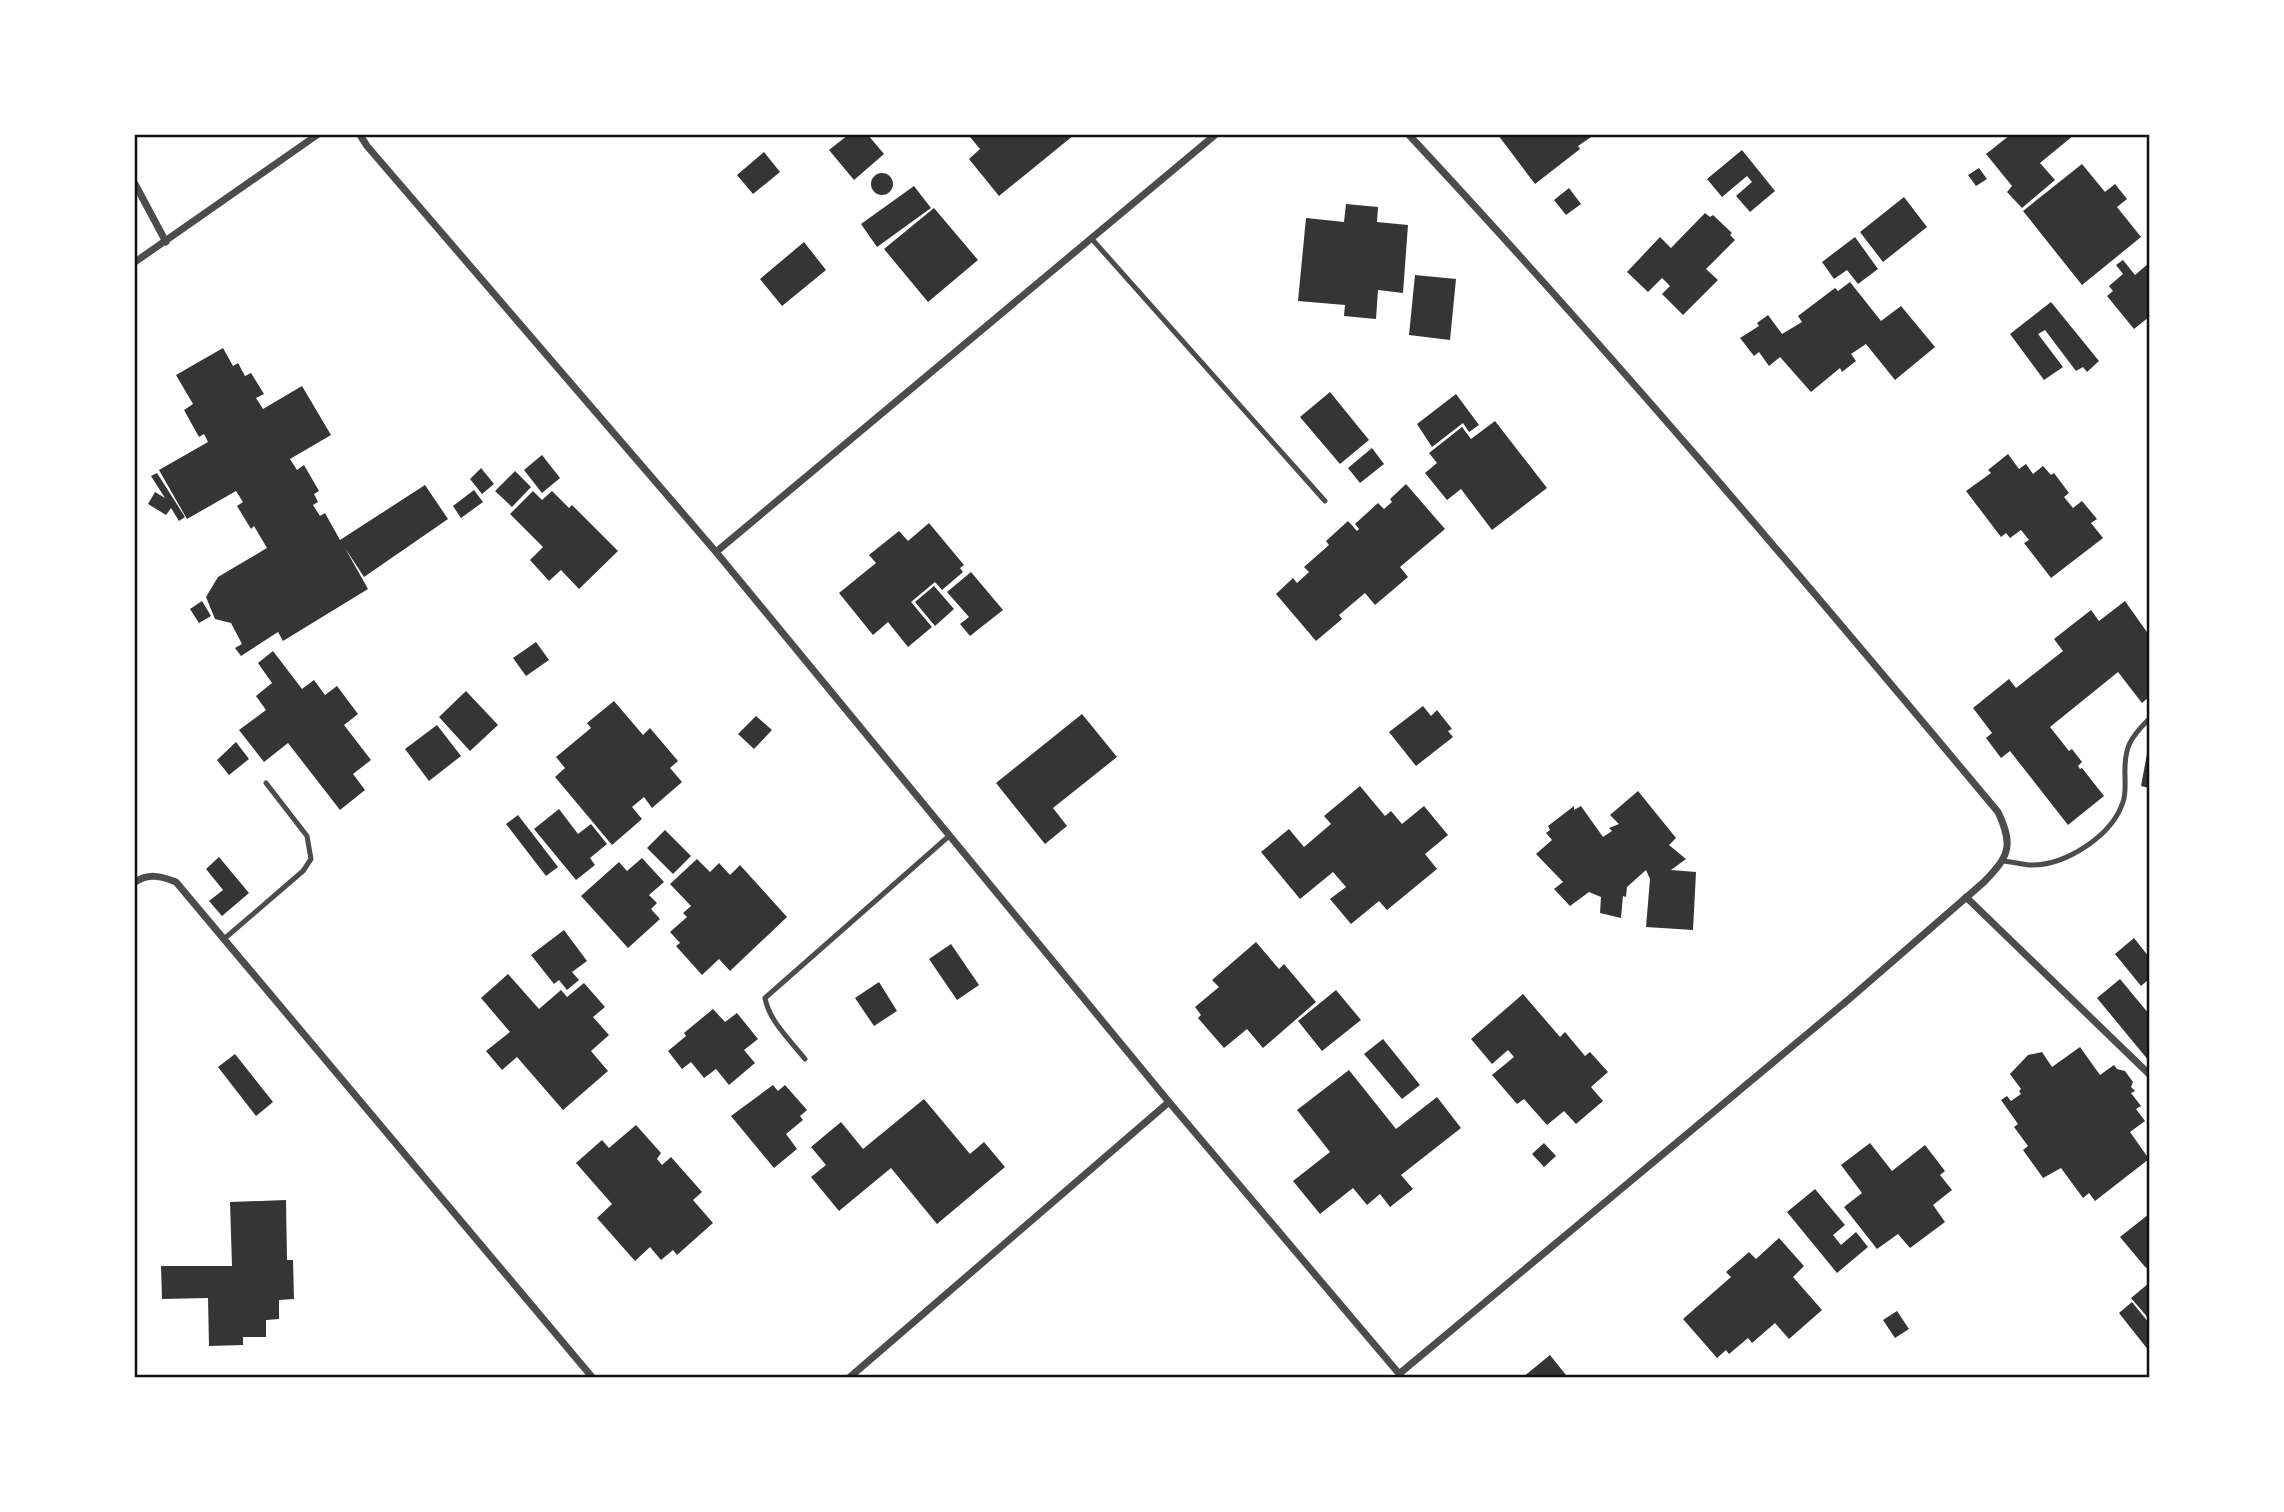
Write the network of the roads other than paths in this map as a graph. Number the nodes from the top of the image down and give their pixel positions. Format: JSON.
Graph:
{"nodes":[{"id":1,"x":317,"y":135,"type":"edge"},
{"id":2,"x":360,"y":135,"type":"edge"},
{"id":3,"x":1215,"y":135,"type":"edge"},
{"id":4,"x":1409,"y":135,"type":"edge"},
{"id":5,"x":135,"y":184,"type":"edge"},
{"id":6,"x":1091,"y":238,"type":"junction"},
{"id":7,"x":166,"y":242,"type":"junction"},
{"id":8,"x":135,"y":262,"type":"edge"},
{"id":9,"x":1325,"y":501,"type":"dead end"},
{"id":10,"x":716,"y":552,"type":"junction"},
{"id":11,"x":2149,"y":719,"type":"edge"},
{"id":12,"x":266,"y":783,"type":"dead end"},
{"id":13,"x":949,"y":836,"type":"junction"},
{"id":14,"x":2003,"y":861,"type":"junction"},
{"id":15,"x":135,"y":882,"type":"edge"},
{"id":16,"x":1966,"y":898,"type":"junction"},
{"id":17,"x":224,"y":939,"type":"junction"},
{"id":18,"x":805,"y":1059,"type":"dead end"},
{"id":19,"x":2149,"y":1074,"type":"edge"},
{"id":20,"x":1168,"y":1102,"type":"junction"},
{"id":21,"x":1401,"y":1375,"type":"edge"},
{"id":22,"x":592,"y":1377,"type":"edge"},
{"id":23,"x":850,"y":1377,"type":"edge"}],
"edges":[{"from":1,"to":7,"type":"street"},
{"from":2,"to":10,"type":"street"},
{"from":3,"to":6,"type":"street"},
{"from":4,"to":14,"type":"street"},
{"from":5,"to":7,"type":"street"},
{"from":6,"to":9,"type":"lane"},
{"from":6,"to":10,"type":"street"},
{"from":7,"to":8,"type":"street"},
{"from":10,"to":13,"type":"street"},
{"from":11,"to":14,"type":"lane"},
{"from":12,"to":17,"type":"lane"},
{"from":13,"to":18,"type":"lane"},
{"from":13,"to":20,"type":"street"},
{"from":14,"to":16,"type":"street"},
{"from":15,"to":17,"type":"street"},
{"from":16,"to":19,"type":"street"},
{"from":16,"to":21,"type":"street"},
{"from":17,"to":22,"type":"street"},
{"from":20,"to":21,"type":"street"},
{"from":20,"to":23,"type":"street"}]}
